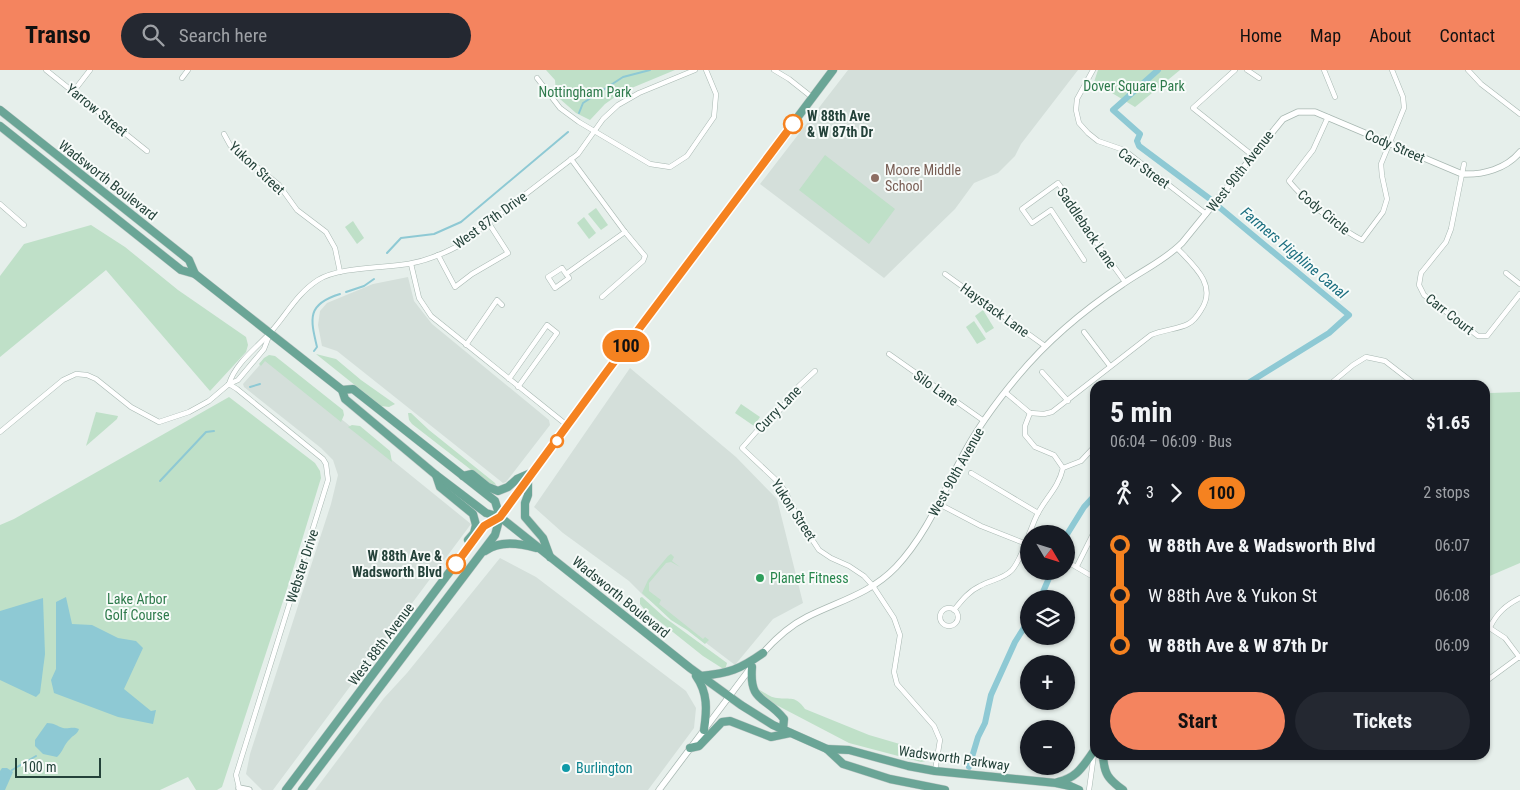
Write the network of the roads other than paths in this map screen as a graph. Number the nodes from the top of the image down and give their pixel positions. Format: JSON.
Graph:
{"nodes":[{"id":1,"x":46,"y":70,"type":"edge"},
{"id":2,"x":90,"y":70,"type":"edge"},
{"id":3,"x":188,"y":70,"type":"edge"},
{"id":4,"x":695,"y":70,"type":"edge"},
{"id":5,"x":706,"y":70,"type":"edge"},
{"id":6,"x":774,"y":70,"type":"edge"},
{"id":7,"x":833,"y":70,"type":"edge"},
{"id":8,"x":1093,"y":70,"type":"edge"},
{"id":9,"x":1235,"y":70,"type":"edge"},
{"id":10,"x":1247,"y":70,"type":"edge"},
{"id":11,"x":1324,"y":70,"type":"edge"},
{"id":12,"x":1392,"y":70,"type":"edge"},
{"id":13,"x":1468,"y":70,"type":"edge"},
{"id":14,"x":182,"y":78,"type":"dead end"},
{"id":15,"x":537,"y":78,"type":"dead end"},
{"id":16,"x":1258,"y":78,"type":"dead end"},
{"id":17,"x":73,"y":92,"type":"junction"},
{"id":18,"x":1335,"y":96,"type":"dead end"},
{"id":19,"x":813,"y":98,"type":"junction"},
{"id":20,"x":0,"y":110,"type":"edge"},
{"id":21,"x":1520,"y":114,"type":"edge"},
{"id":22,"x":1328,"y":117,"type":"junction"},
{"id":23,"x":0,"y":126,"type":"edge"},
{"id":24,"x":593,"y":132,"type":"junction"},
{"id":25,"x":224,"y":134,"type":"dead end"},
{"id":26,"x":1389,"y":144,"type":"junction"},
{"id":27,"x":147,"y":151,"type":"dead end"},
{"id":28,"x":1520,"y":152,"type":"edge"},
{"id":29,"x":1252,"y":155,"type":"junction"},
{"id":30,"x":571,"y":159,"type":"junction"},
{"id":31,"x":1464,"y":164,"type":"dead end"},
{"id":32,"x":1462,"y":174,"type":"junction"},
{"id":33,"x":0,"y":204,"type":"edge"},
{"id":34,"x":1206,"y":214,"type":"junction"},
{"id":35,"x":488,"y":222,"type":"junction"},
{"id":36,"x":24,"y":225,"type":"dead end"},
{"id":37,"x":625,"y":232,"type":"junction"},
{"id":38,"x":1177,"y":248,"type":"junction"},
{"id":39,"x":438,"y":255,"type":"junction"},
{"id":40,"x":1084,"y":260,"type":"dead end"},
{"id":41,"x":410,"y":264,"type":"junction"},
{"id":42,"x":340,"y":272,"type":"junction"},
{"id":43,"x":1506,"y":273,"type":"dead end"},
{"id":44,"x":195,"y":274,"type":"junction"},
{"id":45,"x":566,"y":274,"type":"junction"},
{"id":46,"x":945,"y":274,"type":"dead end"},
{"id":47,"x":1125,"y":282,"type":"junction"},
{"id":48,"x":1520,"y":284,"type":"edge"},
{"id":49,"x":1520,"y":294,"type":"edge"},
{"id":50,"x":602,"y":297,"type":"dead end"},
{"id":51,"x":502,"y":304,"type":"dead end"},
{"id":52,"x":1084,"y":332,"type":"dead end"},
{"id":53,"x":269,"y":334,"type":"junction"},
{"id":54,"x":466,"y":345,"type":"junction"},
{"id":55,"x":1045,"y":346,"type":"junction"},
{"id":56,"x":889,"y":354,"type":"dead end"},
{"id":57,"x":1110,"y":366,"type":"junction"},
{"id":58,"x":816,"y":371,"type":"dead end"},
{"id":59,"x":1042,"y":372,"type":"dead end"},
{"id":60,"x":509,"y":379,"type":"junction"},
{"id":61,"x":1093,"y":380,"type":"edge"},
{"id":62,"x":1335,"y":380,"type":"edge"},
{"id":63,"x":1410,"y":380,"type":"edge"},
{"id":64,"x":1090,"y":383,"type":"edge"},
{"id":65,"x":228,"y":384,"type":"junction"},
{"id":66,"x":518,"y":387,"type":"junction"},
{"id":67,"x":342,"y":390,"type":"junction"},
{"id":68,"x":1005,"y":392,"type":"junction"},
{"id":69,"x":1068,"y":401,"type":"junction"},
{"id":70,"x":1030,"y":412,"type":"junction"},
{"id":71,"x":984,"y":420,"type":"junction"},
{"id":72,"x":568,"y":426,"type":"junction"},
{"id":73,"x":0,"y":432,"type":"edge"},
{"id":74,"x":742,"y":448,"type":"joint"},
{"id":75,"x":1090,"y":451,"type":"edge"},
{"id":76,"x":1063,"y":468,"type":"junction"},
{"id":77,"x":533,"y":472,"type":"junction"},
{"id":78,"x":971,"y":473,"type":"dead end"},
{"id":79,"x":436,"y":475,"type":"junction"},
{"id":80,"x":463,"y":476,"type":"junction"},
{"id":81,"x":528,"y":479,"type":"junction"},
{"id":82,"x":939,"y":504,"type":"junction"},
{"id":83,"x":1038,"y":513,"type":"junction"},
{"id":84,"x":500,"y":517,"type":"junction"},
{"id":85,"x":1033,"y":525,"type":"edge"},
{"id":86,"x":1090,"y":539,"type":"edge"},
{"id":87,"x":1020,"y":542,"type":"edge"},
{"id":88,"x":540,"y":549,"type":"junction"},
{"id":89,"x":464,"y":554,"type":"junction"},
{"id":90,"x":478,"y":556,"type":"junction"},
{"id":91,"x":550,"y":556,"type":"junction"},
{"id":92,"x":1020,"y":558,"type":"edge"},
{"id":93,"x":1076,"y":566,"type":"joint"},
{"id":94,"x":1090,"y":575,"type":"edge"},
{"id":95,"x":873,"y":586,"type":"junction"},
{"id":96,"x":1520,"y":598,"type":"edge"},
{"id":97,"x":954,"y":610,"type":"junction"},
{"id":98,"x":1490,"y":622,"type":"edge"},
{"id":99,"x":1490,"y":628,"type":"edge"},
{"id":100,"x":763,"y":653,"type":"junction"},
{"id":101,"x":1520,"y":657,"type":"edge"},
{"id":102,"x":752,"y":667,"type":"junction"},
{"id":103,"x":690,"y":668,"type":"junction"},
{"id":104,"x":701,"y":676,"type":"junction"},
{"id":105,"x":1490,"y":678,"type":"edge"},
{"id":106,"x":728,"y":697,"type":"junction"},
{"id":107,"x":704,"y":730,"type":"junction"},
{"id":108,"x":786,"y":731,"type":"junction"},
{"id":109,"x":690,"y":748,"type":"junction"},
{"id":110,"x":826,"y":749,"type":"junction"},
{"id":111,"x":1090,"y":757,"type":"edge"},
{"id":112,"x":1093,"y":760,"type":"edge"},
{"id":113,"x":1103,"y":760,"type":"edge"},
{"id":114,"x":935,"y":771,"type":"junction"},
{"id":115,"x":1056,"y":783,"type":"junction"},
{"id":116,"x":238,"y":789,"type":"edge"},
{"id":117,"x":249,"y":790,"type":"edge"},
{"id":118,"x":286,"y":790,"type":"edge"},
{"id":119,"x":302,"y":790,"type":"edge"},
{"id":120,"x":658,"y":790,"type":"edge"},
{"id":121,"x":945,"y":790,"type":"edge"},
{"id":122,"x":1079,"y":790,"type":"edge"},
{"id":123,"x":1088,"y":790,"type":"edge"},
{"id":124,"x":1123,"y":790,"type":"edge"}],
"edges":[{"from":1,"to":17,"type":"street","name":"Yarrow Street"},
{"from":2,"to":17,"type":"street"},
{"from":3,"to":14,"type":"street"},
{"from":4,"to":24,"type":"street","name":"West 87th Drive"},
{"from":5,"to":24,"type":"street"},
{"from":6,"to":19,"type":"street"},
{"from":7,"to":19,"type":"main road","name":"West 88th Avenue"},
{"from":8,"to":34,"type":"street","name":"Carr Street"},
{"from":9,"to":29,"type":"street"},
{"from":10,"to":16,"type":"street"},
{"from":11,"to":18,"type":"street"},
{"from":12,"to":26,"type":"street"},
{"from":13,"to":21,"type":"street"},
{"from":15,"to":24,"type":"street"},
{"from":17,"to":27,"type":"street","name":"Yarrow Street"},
{"from":19,"to":72,"type":"main road","name":"West 88th Avenue"},
{"from":20,"to":44,"type":"main road","name":"Wadsworth Boulevard"},
{"from":22,"to":26,"type":"street","name":"Cody Street"},
{"from":22,"to":26,"type":"street","name":"Cody Circle"},
{"from":22,"to":29,"type":"street","name":"West 90th Avenue"},
{"from":23,"to":44,"type":"main road","name":"Wadsworth Boulevard"},
{"from":24,"to":30,"type":"street","name":"West 87th Drive"},
{"from":25,"to":42,"type":"street","name":"Yukon Street"},
{"from":26,"to":32,"type":"street","name":"Cody Street"},
{"from":28,"to":32,"type":"street"},
{"from":29,"to":34,"type":"street","name":"West 90th Avenue"},
{"from":30,"to":35,"type":"street","name":"West 87th Drive"},
{"from":30,"to":37,"type":"street"},
{"from":31,"to":32,"type":"street"},
{"from":32,"to":49,"type":"street","name":"Carr Court"},
{"from":33,"to":36,"type":"street"},
{"from":34,"to":38,"type":"street","name":"West 90th Avenue"},
{"from":35,"to":39,"type":"street","name":"West 87th Drive"},
{"from":35,"to":39,"type":"street"},
{"from":37,"to":45,"type":"street"},
{"from":37,"to":50,"type":"street"},
{"from":38,"to":47,"type":"street","name":"West 90th Avenue"},
{"from":38,"to":57,"type":"street"},
{"from":39,"to":41,"type":"street","name":"West 87th Drive"},
{"from":40,"to":47,"type":"street","name":"Saddleback Lane"},
{"from":41,"to":42,"type":"street","name":"West 87th Drive"},
{"from":41,"to":54,"type":"street"},
{"from":42,"to":53,"type":"street","name":"West 87th Drive"},
{"from":43,"to":48,"type":"street"},
{"from":44,"to":53,"type":"main road","name":"Wadsworth Boulevard"},
{"from":45,"to":45,"type":"street"},
{"from":46,"to":55,"type":"street","name":"Haystack Lane"},
{"from":47,"to":55,"type":"street","name":"West 90th Avenue"},
{"from":51,"to":54,"type":"street"},
{"from":52,"to":57,"type":"street"},
{"from":53,"to":65,"type":"street"},
{"from":53,"to":65,"type":"street"},
{"from":53,"to":67,"type":"main road","name":"Wadsworth Boulevard"},
{"from":54,"to":60,"type":"street"},
{"from":55,"to":68,"type":"street","name":"West 90th Avenue"},
{"from":56,"to":71,"type":"street","name":"Silo Lane"},
{"from":57,"to":61,"type":"street"},
{"from":58,"to":74,"type":"street","name":"Curry Lane"},
{"from":59,"to":69,"type":"street"},
{"from":60,"to":66,"type":"street"},
{"from":60,"to":66,"type":"street"},
{"from":62,"to":63,"type":"street"},
{"from":64,"to":69,"type":"street"},
{"from":65,"to":73,"type":"street"},
{"from":65,"to":116,"type":"street","name":"Webster Drive"},
{"from":66,"to":72,"type":"street"},
{"from":67,"to":79,"type":"main road","name":"Wadsworth Boulevard"},
{"from":67,"to":80,"type":"main road","name":"Wadsworth Boulevard"},
{"from":68,"to":70,"type":"street"},
{"from":68,"to":71,"type":"street","name":"West 90th Avenue"},
{"from":69,"to":70,"type":"street"},
{"from":70,"to":76,"type":"street"},
{"from":71,"to":82,"type":"street","name":"West 90th Avenue"},
{"from":72,"to":77,"type":"main road","name":"West 88th Avenue"},
{"from":74,"to":95,"type":"street","name":"Yukon Street"},
{"from":75,"to":76,"type":"street"},
{"from":76,"to":83,"type":"street"},
{"from":77,"to":80,"type":"main road"},
{"from":77,"to":81,"type":"main road","name":"West 88th Avenue"},
{"from":78,"to":83,"type":"street"},
{"from":79,"to":84,"type":"main road","name":"Wadsworth Boulevard"},
{"from":79,"to":89,"type":"main road"},
{"from":80,"to":84,"type":"main road","name":"Wadsworth Boulevard"},
{"from":81,"to":84,"type":"main road","name":"West 88th Avenue"},
{"from":81,"to":91,"type":"main road"},
{"from":82,"to":87,"type":"street"},
{"from":82,"to":95,"type":"street","name":"West 90th Avenue"},
{"from":83,"to":85,"type":"street"},
{"from":84,"to":88,"type":"main road","name":"Wadsworth Boulevard"},
{"from":84,"to":89,"type":"main road","name":"West 88th Avenue"},
{"from":84,"to":90,"type":"main road","name":"West 88th Avenue"},
{"from":86,"to":93,"type":"street"},
{"from":88,"to":90,"type":"main road"},
{"from":88,"to":91,"type":"main road","name":"Wadsworth Boulevard"},
{"from":89,"to":118,"type":"main road","name":"West 88th Avenue"},
{"from":90,"to":119,"type":"main road","name":"West 88th Avenue"},
{"from":91,"to":103,"type":"main road","name":"Wadsworth Boulevard"},
{"from":92,"to":97,"type":"street"},
{"from":93,"to":94,"type":"street"},
{"from":95,"to":100,"type":"street","name":"West 90th Avenue"},
{"from":95,"to":114,"type":"street","name":"Yukon Street"},
{"from":96,"to":98,"type":"street"},
{"from":97,"to":97,"type":"street"},
{"from":99,"to":101,"type":"street"},
{"from":100,"to":102,"type":"street","name":"West 90th Avenue"},
{"from":100,"to":104,"type":"main road"},
{"from":101,"to":105,"type":"street"},
{"from":102,"to":106,"type":"street","name":"West 90th Avenue"},
{"from":102,"to":108,"type":"main road"},
{"from":103,"to":104,"type":"main road","name":"Wadsworth Boulevard"},
{"from":103,"to":107,"type":"main road"},
{"from":104,"to":106,"type":"main road","name":"Wadsworth Boulevard"},
{"from":106,"to":107,"type":"street","name":"West 90th Avenue"},
{"from":106,"to":108,"type":"main road","name":"Wadsworth Parkway"},
{"from":107,"to":109,"type":"street","name":"West 90th Avenue"},
{"from":108,"to":109,"type":"main road"},
{"from":108,"to":110,"type":"main road","name":"Wadsworth Parkway"},
{"from":109,"to":120,"type":"street","name":"West 90th Avenue"},
{"from":110,"to":114,"type":"main road","name":"Wadsworth Parkway"},
{"from":110,"to":121,"type":"main road","name":"Wadsworth Parkway"},
{"from":111,"to":115,"type":"main road"},
{"from":112,"to":123,"type":"street"},
{"from":113,"to":124,"type":"main road"},
{"from":114,"to":115,"type":"main road","name":"Wadsworth Parkway"},
{"from":115,"to":122,"type":"main road","name":"Wadsworth Parkway"},
{"from":116,"to":117,"type":"street"}]}
